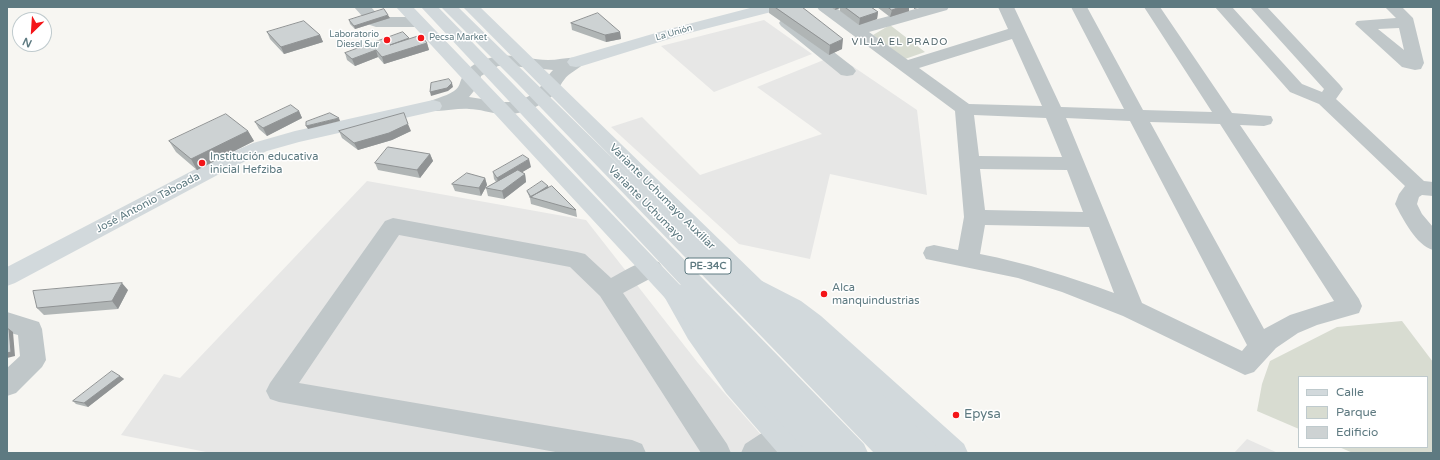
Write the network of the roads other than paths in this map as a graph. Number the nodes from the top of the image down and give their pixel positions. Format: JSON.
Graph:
{"nodes":[{"id":1,"x":362,"y":7,"type":"edge"},
{"id":2,"x":404,"y":7,"type":"edge"},
{"id":3,"x":449,"y":7,"type":"edge"},
{"id":4,"x":470,"y":7,"type":"edge"},
{"id":5,"x":825,"y":7,"type":"edge"},
{"id":6,"x":941,"y":7,"type":"edge"},
{"id":7,"x":1006,"y":7,"type":"edge"},
{"id":8,"x":1079,"y":7,"type":"edge"},
{"id":9,"x":1152,"y":7,"type":"edge"},
{"id":10,"x":1223,"y":7,"type":"edge"},
{"id":11,"x":1258,"y":7,"type":"edge"},
{"id":12,"x":1393,"y":7,"type":"edge"},
{"id":13,"x":771,"y":8,"type":"edge"},
{"id":14,"x":423,"y":14,"type":"edge"},
{"id":15,"x":1406,"y":23,"type":"dead end"},
{"id":16,"x":857,"y":30,"type":"junction"},
{"id":17,"x":1017,"y":32,"type":"junction"},
{"id":18,"x":1282,"y":33,"type":"junction"},
{"id":19,"x":1247,"y":34,"type":"junction"},
{"id":20,"x":520,"y":61,"type":"junction"},
{"id":21,"x":576,"y":62,"type":"junction"},
{"id":22,"x":906,"y":66,"type":"junction"},
{"id":23,"x":847,"y":71,"type":"dead end"},
{"id":24,"x":472,"y":75,"type":"junction"},
{"id":25,"x":550,"y":89,"type":"junction"},
{"id":26,"x":1326,"y":100,"type":"junction"},
{"id":27,"x":433,"y":106,"type":"junction"},
{"id":28,"x":503,"y":109,"type":"junction"},
{"id":29,"x":964,"y":109,"type":"junction"},
{"id":30,"x":1054,"y":113,"type":"junction"},
{"id":31,"x":1137,"y":116,"type":"junction"},
{"id":32,"x":1226,"y":119,"type":"junction"},
{"id":33,"x":1264,"y":120,"type":"dead end"},
{"id":34,"x":970,"y":162,"type":"junction"},
{"id":35,"x":1075,"y":164,"type":"junction"},
{"id":36,"x":1425,"y":188,"type":"edge"},
{"id":37,"x":975,"y":217,"type":"junction"},
{"id":38,"x":1097,"y":220,"type":"junction"},
{"id":39,"x":1433,"y":242,"type":"edge"},
{"id":40,"x":934,"y":253,"type":"dead end"},
{"id":41,"x":968,"y":260,"type":"junction"},
{"id":42,"x":651,"y":268,"type":"junction"},
{"id":43,"x":7,"y":276,"type":"edge"},
{"id":44,"x":754,"y":287,"type":"junction"},
{"id":45,"x":608,"y":290,"type":"junction"},
{"id":46,"x":673,"y":292,"type":"junction"},
{"id":47,"x":1132,"y":309,"type":"junction"},
{"id":48,"x":7,"y":322,"type":"edge"},
{"id":49,"x":1261,"y":347,"type":"junction"},
{"id":50,"x":7,"y":386,"type":"edge"},
{"id":51,"x":788,"y":445,"type":"edge"},
{"id":52,"x":632,"y":453,"type":"edge"},
{"id":53,"x":717,"y":453,"type":"edge"},
{"id":54,"x":755,"y":453,"type":"edge"},
{"id":55,"x":826,"y":453,"type":"edge"},
{"id":56,"x":854,"y":453,"type":"edge"},
{"id":57,"x":893,"y":453,"type":"edge"},
{"id":58,"x":925,"y":453,"type":"edge"},
{"id":59,"x":954,"y":453,"type":"edge"}],
"edges":[{"from":1,"to":14,"type":"street"},
{"from":2,"to":14,"type":"main road"},
{"from":3,"to":57,"type":"main road","name":"Variante Uchumayo","number":"PE-34C"},
{"from":4,"to":20,"type":"main road","name":"Variante Uchumayo Auxiliar"},
{"from":5,"to":16,"type":"street"},
{"from":6,"to":16,"type":"street"},
{"from":7,"to":17,"type":"street"},
{"from":8,"to":31,"type":"street"},
{"from":9,"to":32,"type":"street"},
{"from":10,"to":19,"type":"street"},
{"from":11,"to":18,"type":"street"},
{"from":12,"to":15,"type":"street"},
{"from":13,"to":21,"type":"main road","name":"La Unión"},
{"from":13,"to":23,"type":"street"},
{"from":14,"to":24,"type":"main road"},
{"from":14,"to":56,"type":"main road","name":"Variante Uchumayo","number":"PE-34C"},
{"from":16,"to":22,"type":"street"},
{"from":17,"to":22,"type":"street"},
{"from":17,"to":30,"type":"street"},
{"from":18,"to":19,"type":"street"},
{"from":18,"to":26,"type":"street"},
{"from":19,"to":26,"type":"street"},
{"from":20,"to":21,"type":"street","name":"La Unión"},
{"from":20,"to":24,"type":"street"},
{"from":20,"to":25,"type":"main road","name":"Variante Uchumayo Auxiliar"},
{"from":21,"to":25,"type":"street","name":"La Unión"},
{"from":22,"to":29,"type":"street"},
{"from":24,"to":27,"type":"street","name":"José Antonio Taboada"},
{"from":24,"to":28,"type":"main road"},
{"from":25,"to":28,"type":"street","name":"José Antonio Taboada"},
{"from":25,"to":44,"type":"main road","name":"Variante Uchumayo Auxiliar"},
{"from":26,"to":36,"type":"street"},
{"from":27,"to":28,"type":"street","name":"José Antonio Taboada"},
{"from":27,"to":43,"type":"main road","name":"José Antonio Taboada"},
{"from":28,"to":42,"type":"main road"},
{"from":29,"to":30,"type":"street"},
{"from":29,"to":34,"type":"street"},
{"from":30,"to":31,"type":"street"},
{"from":30,"to":35,"type":"street"},
{"from":31,"to":32,"type":"street"},
{"from":31,"to":49,"type":"street"},
{"from":32,"to":33,"type":"street"},
{"from":32,"to":49,"type":"street"},
{"from":34,"to":35,"type":"street"},
{"from":34,"to":37,"type":"street"},
{"from":35,"to":38,"type":"street"},
{"from":36,"to":39,"type":"street"},
{"from":37,"to":38,"type":"street"},
{"from":37,"to":41,"type":"street"},
{"from":38,"to":47,"type":"street"},
{"from":40,"to":41,"type":"street"},
{"from":41,"to":47,"type":"street"},
{"from":42,"to":45,"type":"street"},
{"from":42,"to":46,"type":"main road"},
{"from":44,"to":58,"type":"main road"},
{"from":44,"to":59,"type":"main road","name":"Variante Uchumayo Auxiliar"},
{"from":45,"to":52,"type":"street"},
{"from":45,"to":53,"type":"street"},
{"from":46,"to":51,"type":"main road"},
{"from":46,"to":55,"type":"main road"},
{"from":47,"to":49,"type":"street"},
{"from":48,"to":50,"type":"street"},
{"from":51,"to":54,"type":"street"}]}
